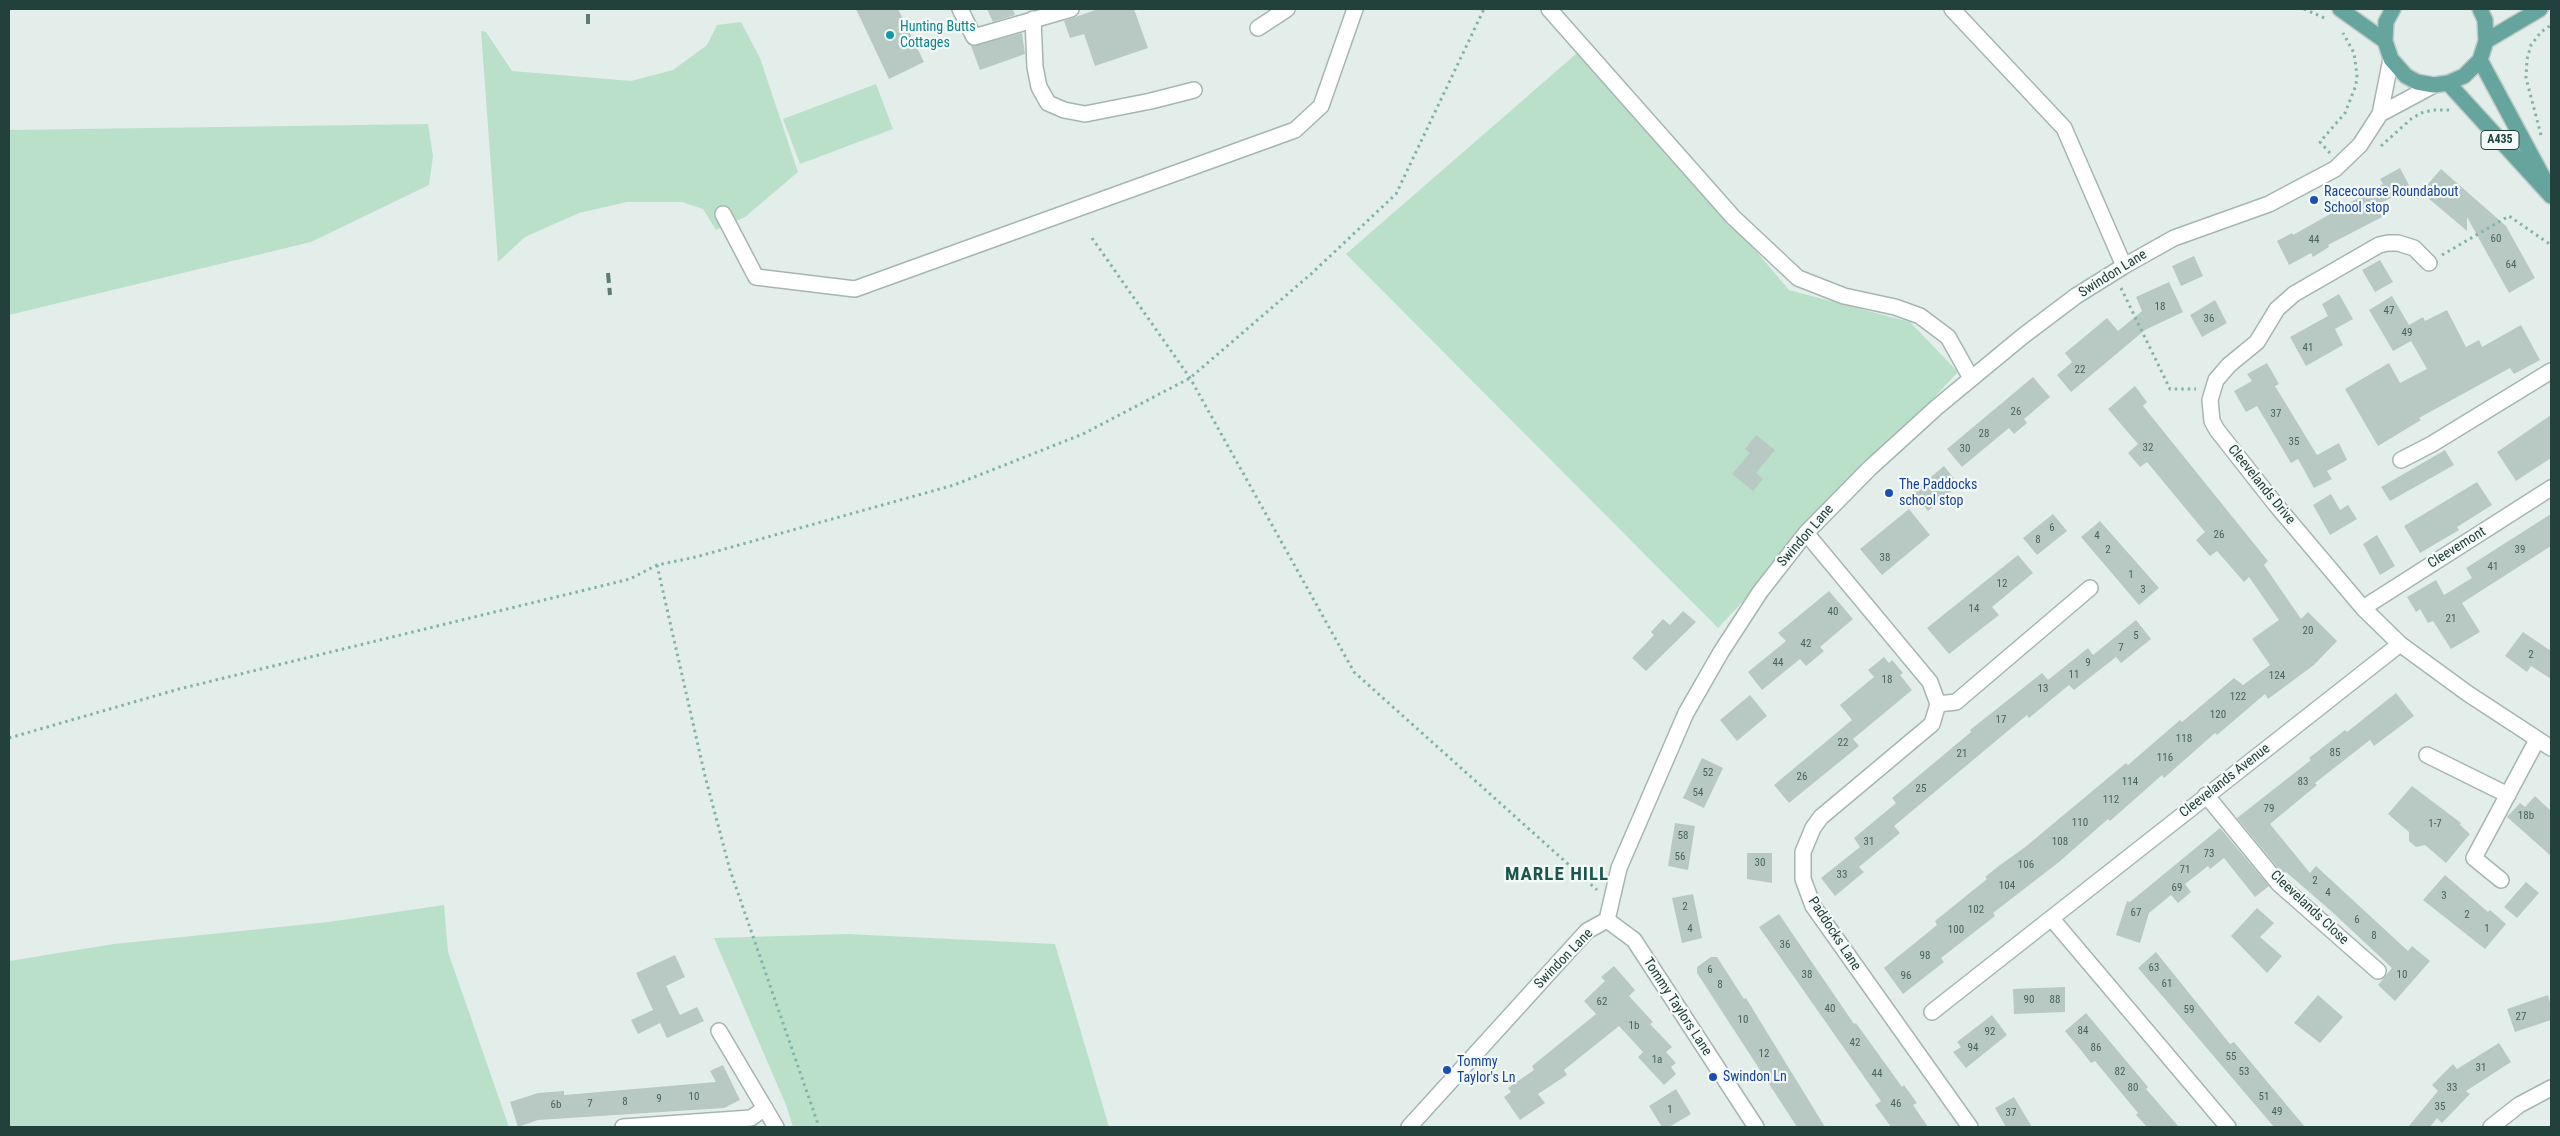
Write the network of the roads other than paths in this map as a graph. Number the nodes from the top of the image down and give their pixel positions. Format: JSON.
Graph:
{"nodes":[{"id":1,"x":960,"y":9,"type":"edge"},
{"id":2,"x":1071,"y":9,"type":"edge"},
{"id":3,"x":1287,"y":9,"type":"edge"},
{"id":4,"x":1355,"y":9,"type":"edge"},
{"id":5,"x":1549,"y":9,"type":"edge"},
{"id":6,"x":1952,"y":9,"type":"edge"},
{"id":7,"x":2340,"y":9,"type":"edge"},
{"id":8,"x":2393,"y":9,"type":"edge"},
{"id":9,"x":2480,"y":9,"type":"edge"},
{"id":10,"x":2540,"y":9,"type":"edge"},
{"id":11,"x":1054,"y":11,"type":"edge"},
{"id":12,"x":1033,"y":19,"type":"junction"},
{"id":13,"x":1258,"y":28,"type":"dead end"},
{"id":14,"x":2486,"y":41,"type":"junction"},
{"id":15,"x":2385,"y":42,"type":"junction"},
{"id":16,"x":2391,"y":59,"type":"junction"},
{"id":17,"x":2480,"y":60,"type":"junction"},
{"id":18,"x":2441,"y":84,"type":"junction"},
{"id":19,"x":1194,"y":90,"type":"dead end"},
{"id":20,"x":2380,"y":114,"type":"junction"},
{"id":21,"x":2551,"y":194,"type":"edge"},
{"id":22,"x":723,"y":214,"type":"dead end"},
{"id":23,"x":2428,"y":263,"type":"road end"},
{"id":24,"x":2119,"y":269,"type":"junction"},
{"id":25,"x":2551,"y":371,"type":"edge"},
{"id":26,"x":1971,"y":378,"type":"junction"},
{"id":27,"x":2401,"y":460,"type":"dead end"},
{"id":28,"x":2551,"y":488,"type":"edge"},
{"id":29,"x":1806,"y":533,"type":"junction"},
{"id":30,"x":2090,"y":588,"type":"dead end"},
{"id":31,"x":2363,"y":608,"type":"junction"},
{"id":32,"x":2400,"y":644,"type":"junction"},
{"id":33,"x":1938,"y":704,"type":"junction"},
{"id":34,"x":2537,"y":740,"type":"junction"},
{"id":35,"x":2551,"y":748,"type":"edge"},
{"id":36,"x":2427,"y":755,"type":"dead end"},
{"id":37,"x":2206,"y":795,"type":"junction"},
{"id":38,"x":2508,"y":795,"type":"junction"},
{"id":39,"x":2501,"y":880,"type":"dead end"},
{"id":40,"x":2052,"y":919,"type":"junction"},
{"id":41,"x":1607,"y":920,"type":"junction"},
{"id":42,"x":2378,"y":971,"type":"dead end"},
{"id":43,"x":1932,"y":1012,"type":"dead end"},
{"id":44,"x":719,"y":1031,"type":"dead end"},
{"id":45,"x":2551,"y":1088,"type":"edge"},
{"id":46,"x":765,"y":1108,"type":"junction"},
{"id":47,"x":623,"y":1127,"type":"edge"},
{"id":48,"x":776,"y":1127,"type":"edge"},
{"id":49,"x":1409,"y":1127,"type":"edge"},
{"id":50,"x":1756,"y":1127,"type":"edge"},
{"id":51,"x":1970,"y":1127,"type":"edge"},
{"id":52,"x":2228,"y":1127,"type":"edge"},
{"id":53,"x":2491,"y":1127,"type":"edge"}],
"edges":[{"from":1,"to":12,"type":"street"},
{"from":2,"to":11,"type":"street"},
{"from":3,"to":13,"type":"street"},
{"from":4,"to":22,"type":"street"},
{"from":5,"to":26,"type":"street"},
{"from":6,"to":24,"type":"street"},
{"from":7,"to":15,"type":"main road"},
{"from":8,"to":15,"type":"main road"},
{"from":9,"to":14,"type":"main road"},
{"from":10,"to":14,"type":"main road"},
{"from":11,"to":12,"type":"street"},
{"from":12,"to":19,"type":"street"},
{"from":14,"to":17,"type":"main road"},
{"from":15,"to":16,"type":"main road"},
{"from":16,"to":18,"type":"main road"},
{"from":16,"to":20,"type":"street","name":"Swindon Lane"},
{"from":17,"to":18,"type":"main road"},
{"from":17,"to":21,"type":"main road","number":"A435"},
{"from":18,"to":20,"type":"street","name":"Swindon Lane"},
{"from":18,"to":21,"type":"main road","number":"A435"},
{"from":20,"to":24,"type":"street","name":"Swindon Lane"},
{"from":23,"to":31,"type":"street","name":"Cleevelands Drive"},
{"from":24,"to":26,"type":"street","name":"Swindon Lane"},
{"from":25,"to":27,"type":"street"},
{"from":26,"to":29,"type":"street","name":"Swindon Lane"},
{"from":28,"to":31,"type":"street","name":"Cleevemont"},
{"from":29,"to":33,"type":"street"},
{"from":29,"to":41,"type":"street","name":"Swindon Lane"},
{"from":30,"to":33,"type":"street"},
{"from":31,"to":32,"type":"street","name":"Cleevelands Drive"},
{"from":32,"to":34,"type":"street","name":"Cleevelands Drive"},
{"from":32,"to":37,"type":"street","name":"Cleevelands Avenue"},
{"from":33,"to":51,"type":"street","name":"Paddocks Lane"},
{"from":34,"to":35,"type":"street","name":"Cleevelands Drive"},
{"from":34,"to":38,"type":"street"},
{"from":36,"to":38,"type":"street"},
{"from":37,"to":40,"type":"street","name":"Cleevelands Avenue"},
{"from":37,"to":42,"type":"street","name":"Cleevelands Close"},
{"from":38,"to":39,"type":"street"},
{"from":40,"to":43,"type":"street","name":"Cleevelands Avenue"},
{"from":40,"to":52,"type":"street"},
{"from":41,"to":49,"type":"street","name":"Swindon Lane"},
{"from":41,"to":50,"type":"street","name":"Tommy Taylors Lane"},
{"from":44,"to":46,"type":"street"},
{"from":45,"to":53,"type":"street"},
{"from":46,"to":47,"type":"street"},
{"from":46,"to":48,"type":"street"}]}
